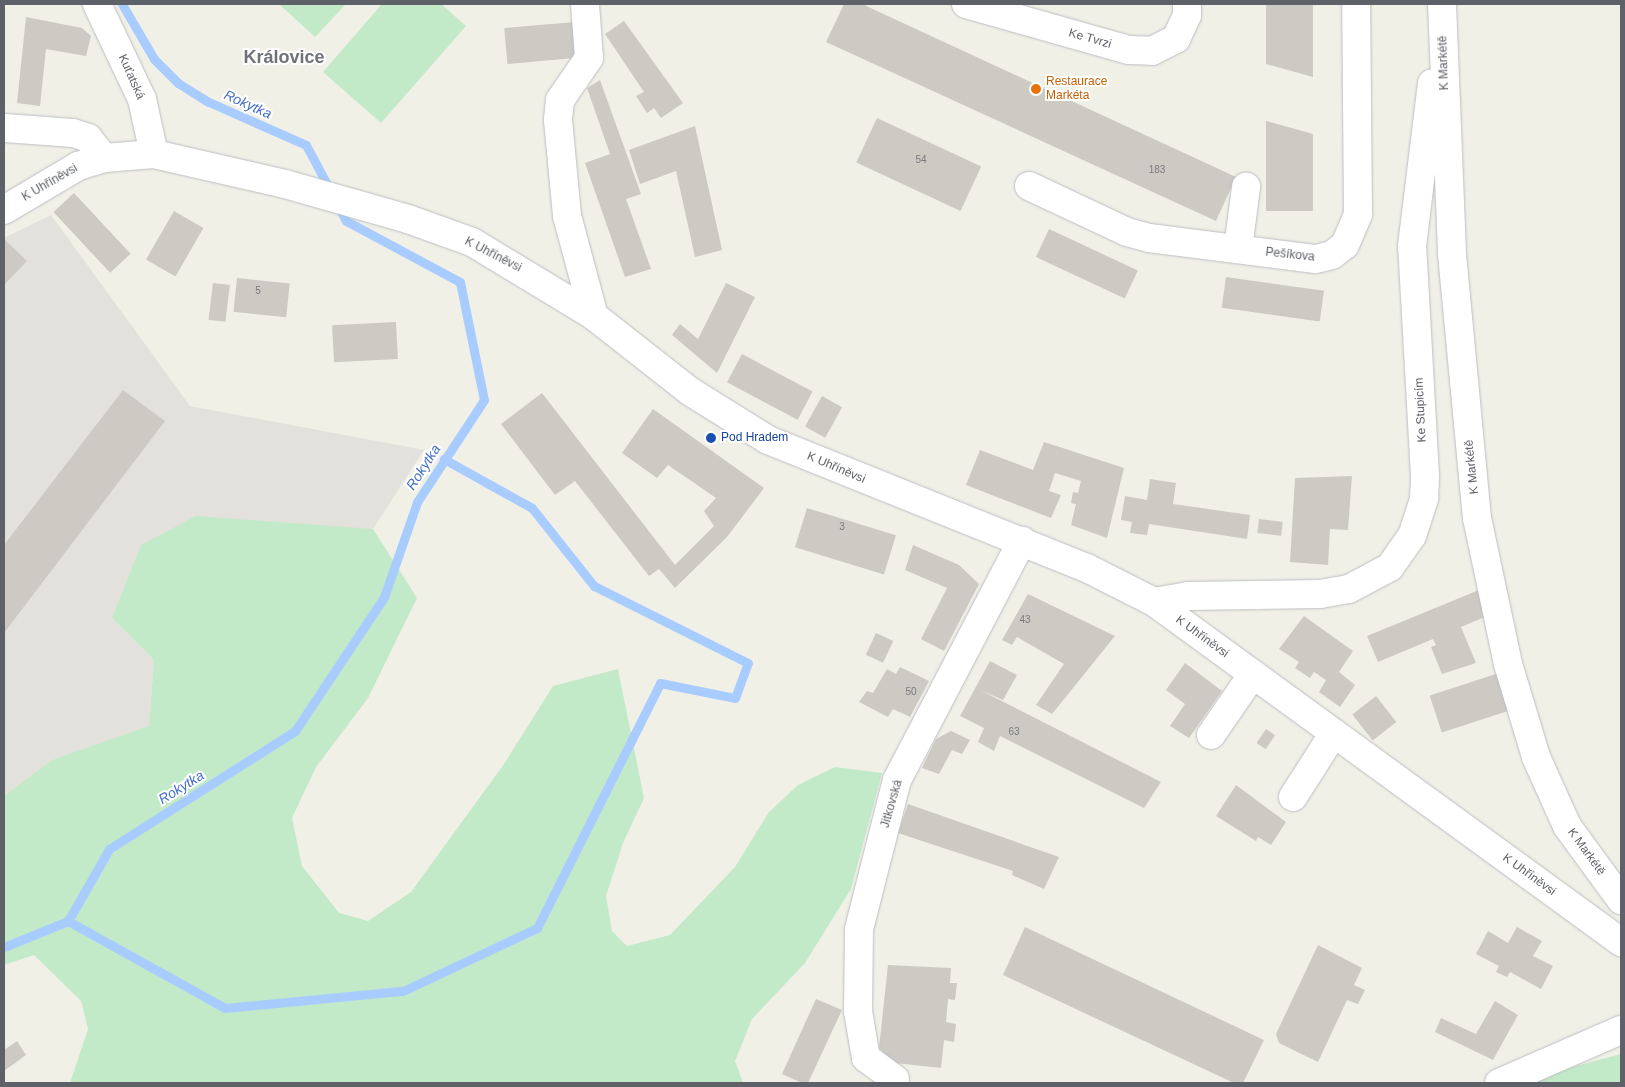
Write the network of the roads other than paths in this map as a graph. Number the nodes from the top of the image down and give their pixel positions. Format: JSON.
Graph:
{"nodes":[{"id":1,"x":97,"y":4,"type":"edge"},
{"id":2,"x":584,"y":4,"type":"edge"},
{"id":3,"x":966,"y":4,"type":"edge"},
{"id":4,"x":1187,"y":4,"type":"edge"},
{"id":5,"x":1356,"y":4,"type":"edge"},
{"id":6,"x":1442,"y":4,"type":"edge"},
{"id":7,"x":5,"y":128,"type":"edge"},
{"id":8,"x":154,"y":154,"type":"junction"},
{"id":9,"x":104,"y":158,"type":"junction"},
{"id":10,"x":1029,"y":186,"type":"dead end"},
{"id":11,"x":1246,"y":187,"type":"dead end"},
{"id":12,"x":4,"y":210,"type":"edge"},
{"id":13,"x":1238,"y":249,"type":"junction"},
{"id":14,"x":594,"y":316,"type":"junction"},
{"id":15,"x":1022,"y":541,"type":"junction"},
{"id":16,"x":1154,"y":602,"type":"junction"},
{"id":17,"x":1252,"y":674,"type":"junction"},
{"id":18,"x":1334,"y":733,"type":"junction"},
{"id":19,"x":1211,"y":735,"type":"dead end"},
{"id":20,"x":1294,"y":797,"type":"dead end"},
{"id":21,"x":1621,"y":900,"type":"edge"},
{"id":22,"x":1621,"y":942,"type":"edge"},
{"id":23,"x":1621,"y":1030,"type":"edge"},
{"id":24,"x":895,"y":1079,"type":"dead end"},
{"id":25,"x":1499,"y":1083,"type":"edge"}],
"edges":[{"from":1,"to":8,"type":"street","name":"Kuťatská"},
{"from":2,"to":14,"type":"street"},
{"from":3,"to":4,"type":"street","name":"Ke Tvrzi"},
{"from":5,"to":13,"type":"street","name":"Pešíkova"},
{"from":6,"to":16,"type":"street","name":"Ke Stupicím"},
{"from":6,"to":21,"type":"street","name":"K Markétě"},
{"from":7,"to":9,"type":"street"},
{"from":8,"to":9,"type":"street","name":"K Uhříněvsi"},
{"from":8,"to":14,"type":"street","name":"K Uhříněvsi"},
{"from":9,"to":12,"type":"street","name":"K Uhříněvsi"},
{"from":10,"to":13,"type":"street","name":"Pešíkova"},
{"from":11,"to":13,"type":"street"},
{"from":14,"to":15,"type":"street","name":"K Uhříněvsi"},
{"from":15,"to":16,"type":"street","name":"K Uhříněvsi"},
{"from":15,"to":24,"type":"street","name":"Jitkovská"},
{"from":16,"to":17,"type":"street","name":"K Uhříněvsi"},
{"from":17,"to":18,"type":"street","name":"K Uhříněvsi"},
{"from":17,"to":19,"type":"street"},
{"from":18,"to":20,"type":"street"},
{"from":18,"to":22,"type":"street","name":"K Uhříněvsi"},
{"from":23,"to":25,"type":"street"}]}
